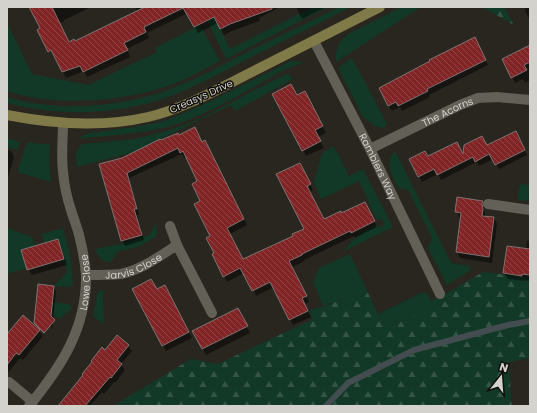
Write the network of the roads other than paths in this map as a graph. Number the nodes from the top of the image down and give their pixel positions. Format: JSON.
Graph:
{"nodes":[{"id":1,"x":380,"y":7,"type":"edge"},
{"id":2,"x":314,"y":41,"type":"junction"},
{"id":3,"x":530,"y":100,"type":"edge"},
{"id":4,"x":7,"y":115,"type":"edge"},
{"id":5,"x":63,"y":123,"type":"junction"},
{"id":6,"x":370,"y":149,"type":"junction"},
{"id":7,"x":488,"y":204,"type":"dead end"},
{"id":8,"x":530,"y":210,"type":"edge"},
{"id":9,"x":170,"y":226,"type":"dead end"},
{"id":10,"x":177,"y":245,"type":"junction"},
{"id":11,"x":86,"y":275,"type":"junction"},
{"id":12,"x":440,"y":294,"type":"dead end"},
{"id":13,"x":212,"y":313,"type":"dead end"},
{"id":14,"x":9,"y":382,"type":"dead end"},
{"id":15,"x":31,"y":404,"type":"edge"}],
"edges":[{"from":1,"to":2,"type":"street","name":"Creasys Drive"},
{"from":2,"to":5,"type":"street","name":"Creasys Drive"},
{"from":2,"to":6,"type":"street","name":"Ramblers Way"},
{"from":3,"to":6,"type":"street","name":"The Acorns"},
{"from":4,"to":5,"type":"street","name":"Creasys Drive"},
{"from":5,"to":11,"type":"street","name":"Lowe Close"},
{"from":6,"to":12,"type":"street","name":"Ramblers Way"},
{"from":7,"to":8,"type":"street"},
{"from":9,"to":10,"type":"street"},
{"from":10,"to":11,"type":"street","name":"Jarvis Close"},
{"from":10,"to":13,"type":"street"},
{"from":11,"to":15,"type":"street","name":"Lowe Close"},
{"from":14,"to":15,"type":"street"}]}
